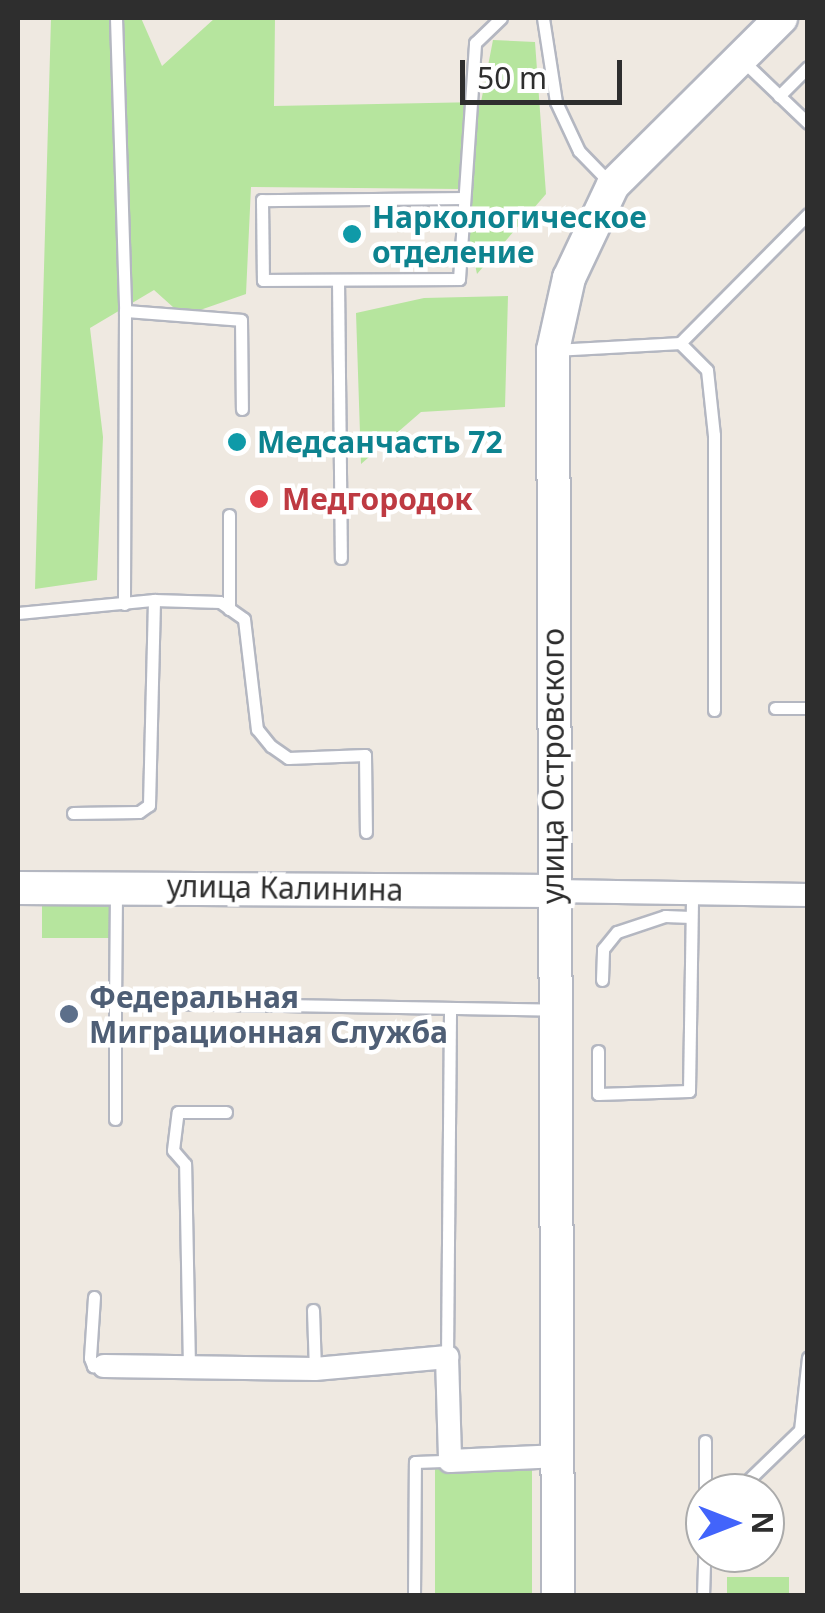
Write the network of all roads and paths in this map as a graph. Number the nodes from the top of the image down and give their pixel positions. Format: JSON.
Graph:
{"nodes":[{"id":1,"x":116,"y":18,"type":"edge"},
{"id":2,"x":501,"y":18,"type":"edge"},
{"id":3,"x":543,"y":18,"type":"edge"},
{"id":4,"x":781,"y":18,"type":"edge"},
{"id":5,"x":742,"y":60,"type":"junction"},
{"id":6,"x":808,"y":67,"type":"edge"},
{"id":7,"x":780,"y":96,"type":"junction"},
{"id":8,"x":808,"y":123,"type":"edge"},
{"id":9,"x":613,"y":185,"type":"junction"},
{"id":10,"x":460,"y":198,"type":"junction"},
{"id":11,"x":808,"y":214,"type":"edge"},
{"id":12,"x":338,"y":280,"type":"junction"},
{"id":13,"x":125,"y":311,"type":"junction"},
{"id":14,"x":680,"y":342,"type":"junction"},
{"id":15,"x":553,"y":350,"type":"junction"},
{"id":16,"x":242,"y":409,"type":"dead end"},
{"id":17,"x":228,"y":515,"type":"dead end"},
{"id":18,"x":341,"y":558,"type":"dead end"},
{"id":19,"x":154,"y":600,"type":"junction"},
{"id":20,"x":124,"y":604,"type":"junction"},
{"id":21,"x":229,"y":609,"type":"junction"},
{"id":22,"x":18,"y":613,"type":"edge"},
{"id":23,"x":775,"y":708,"type":"dead end"},
{"id":24,"x":808,"y":708,"type":"edge"},
{"id":25,"x":714,"y":710,"type":"dead end"},
{"id":26,"x":74,"y":813,"type":"dead end"},
{"id":27,"x":366,"y":832,"type":"dead end"},
{"id":28,"x":116,"y":886,"type":"junction"},
{"id":29,"x":18,"y":888,"type":"edge"},
{"id":30,"x":553,"y":890,"type":"junction"},
{"id":31,"x":692,"y":892,"type":"junction"},
{"id":32,"x":808,"y":895,"type":"edge"},
{"id":33,"x":691,"y":917,"type":"junction"},
{"id":34,"x":602,"y":980,"type":"dead end"},
{"id":35,"x":115,"y":1002,"type":"junction"},
{"id":36,"x":450,"y":1010,"type":"junction"},
{"id":37,"x":552,"y":1010,"type":"junction"},
{"id":38,"x":598,"y":1051,"type":"dead end"},
{"id":39,"x":226,"y":1112,"type":"dead end"},
{"id":40,"x":115,"y":1119,"type":"dead end"},
{"id":41,"x":94,"y":1297,"type":"dead end"},
{"id":42,"x":313,"y":1310,"type":"dead end"},
{"id":43,"x":447,"y":1357,"type":"junction"},
{"id":44,"x":808,"y":1357,"type":"edge"},
{"id":45,"x":94,"y":1367,"type":"joint"},
{"id":46,"x":315,"y":1369,"type":"junction"},
{"id":47,"x":189,"y":1372,"type":"junction"},
{"id":48,"x":804,"y":1436,"type":"edge"},
{"id":49,"x":705,"y":1441,"type":"dead end"},
{"id":50,"x":560,"y":1456,"type":"junction"},
{"id":51,"x":450,"y":1461,"type":"junction"},
{"id":52,"x":706,"y":1473,"type":"edge"},
{"id":53,"x":759,"y":1473,"type":"edge"},
{"id":54,"x":414,"y":1596,"type":"edge"},
{"id":55,"x":558,"y":1596,"type":"edge"}],
"edges":[{"from":1,"to":13,"type":"lane"},
{"from":2,"to":10,"type":"lane"},
{"from":3,"to":9,"type":"lane"},
{"from":4,"to":5,"type":"street","name":"улица Островского"},
{"from":5,"to":7,"type":"lane"},
{"from":5,"to":9,"type":"street","name":"улица Островского"},
{"from":6,"to":7,"type":"lane"},
{"from":7,"to":8,"type":"lane"},
{"from":9,"to":15,"type":"street","name":"улица Островского"},
{"from":10,"to":12,"type":"lane"},
{"from":10,"to":12,"type":"lane"},
{"from":11,"to":14,"type":"lane"},
{"from":12,"to":18,"type":"lane"},
{"from":13,"to":16,"type":"lane"},
{"from":13,"to":20,"type":"lane"},
{"from":14,"to":15,"type":"lane"},
{"from":14,"to":25,"type":"lane"},
{"from":15,"to":30,"type":"street","name":"улица Островского"},
{"from":17,"to":21,"type":"lane"},
{"from":19,"to":20,"type":"lane"},
{"from":19,"to":21,"type":"lane"},
{"from":19,"to":26,"type":"lane"},
{"from":20,"to":22,"type":"lane"},
{"from":21,"to":27,"type":"lane"},
{"from":23,"to":24,"type":"lane"},
{"from":28,"to":29,"type":"street","name":"улица Калинина"},
{"from":28,"to":30,"type":"street","name":"улица Калинина"},
{"from":28,"to":35,"type":"lane"},
{"from":30,"to":31,"type":"street"},
{"from":30,"to":37,"type":"street","name":"улица Островского"},
{"from":31,"to":32,"type":"street"},
{"from":31,"to":33,"type":"lane"},
{"from":33,"to":34,"type":"lane"},
{"from":33,"to":38,"type":"lane"},
{"from":35,"to":36,"type":"lane"},
{"from":35,"to":40,"type":"lane"},
{"from":36,"to":37,"type":"lane"},
{"from":36,"to":43,"type":"lane"},
{"from":37,"to":50,"type":"street","name":"улица Островского"},
{"from":39,"to":47,"type":"lane"},
{"from":41,"to":45,"type":"lane"},
{"from":42,"to":46,"type":"lane"},
{"from":43,"to":46,"type":"street"},
{"from":43,"to":51,"type":"street"},
{"from":44,"to":48,"type":"lane"},
{"from":45,"to":47,"type":"street"},
{"from":46,"to":47,"type":"street"},
{"from":48,"to":53,"type":"lane"},
{"from":49,"to":52,"type":"lane"},
{"from":50,"to":51,"type":"street"},
{"from":50,"to":55,"type":"street","name":"улица Островского"},
{"from":51,"to":54,"type":"lane"}]}
